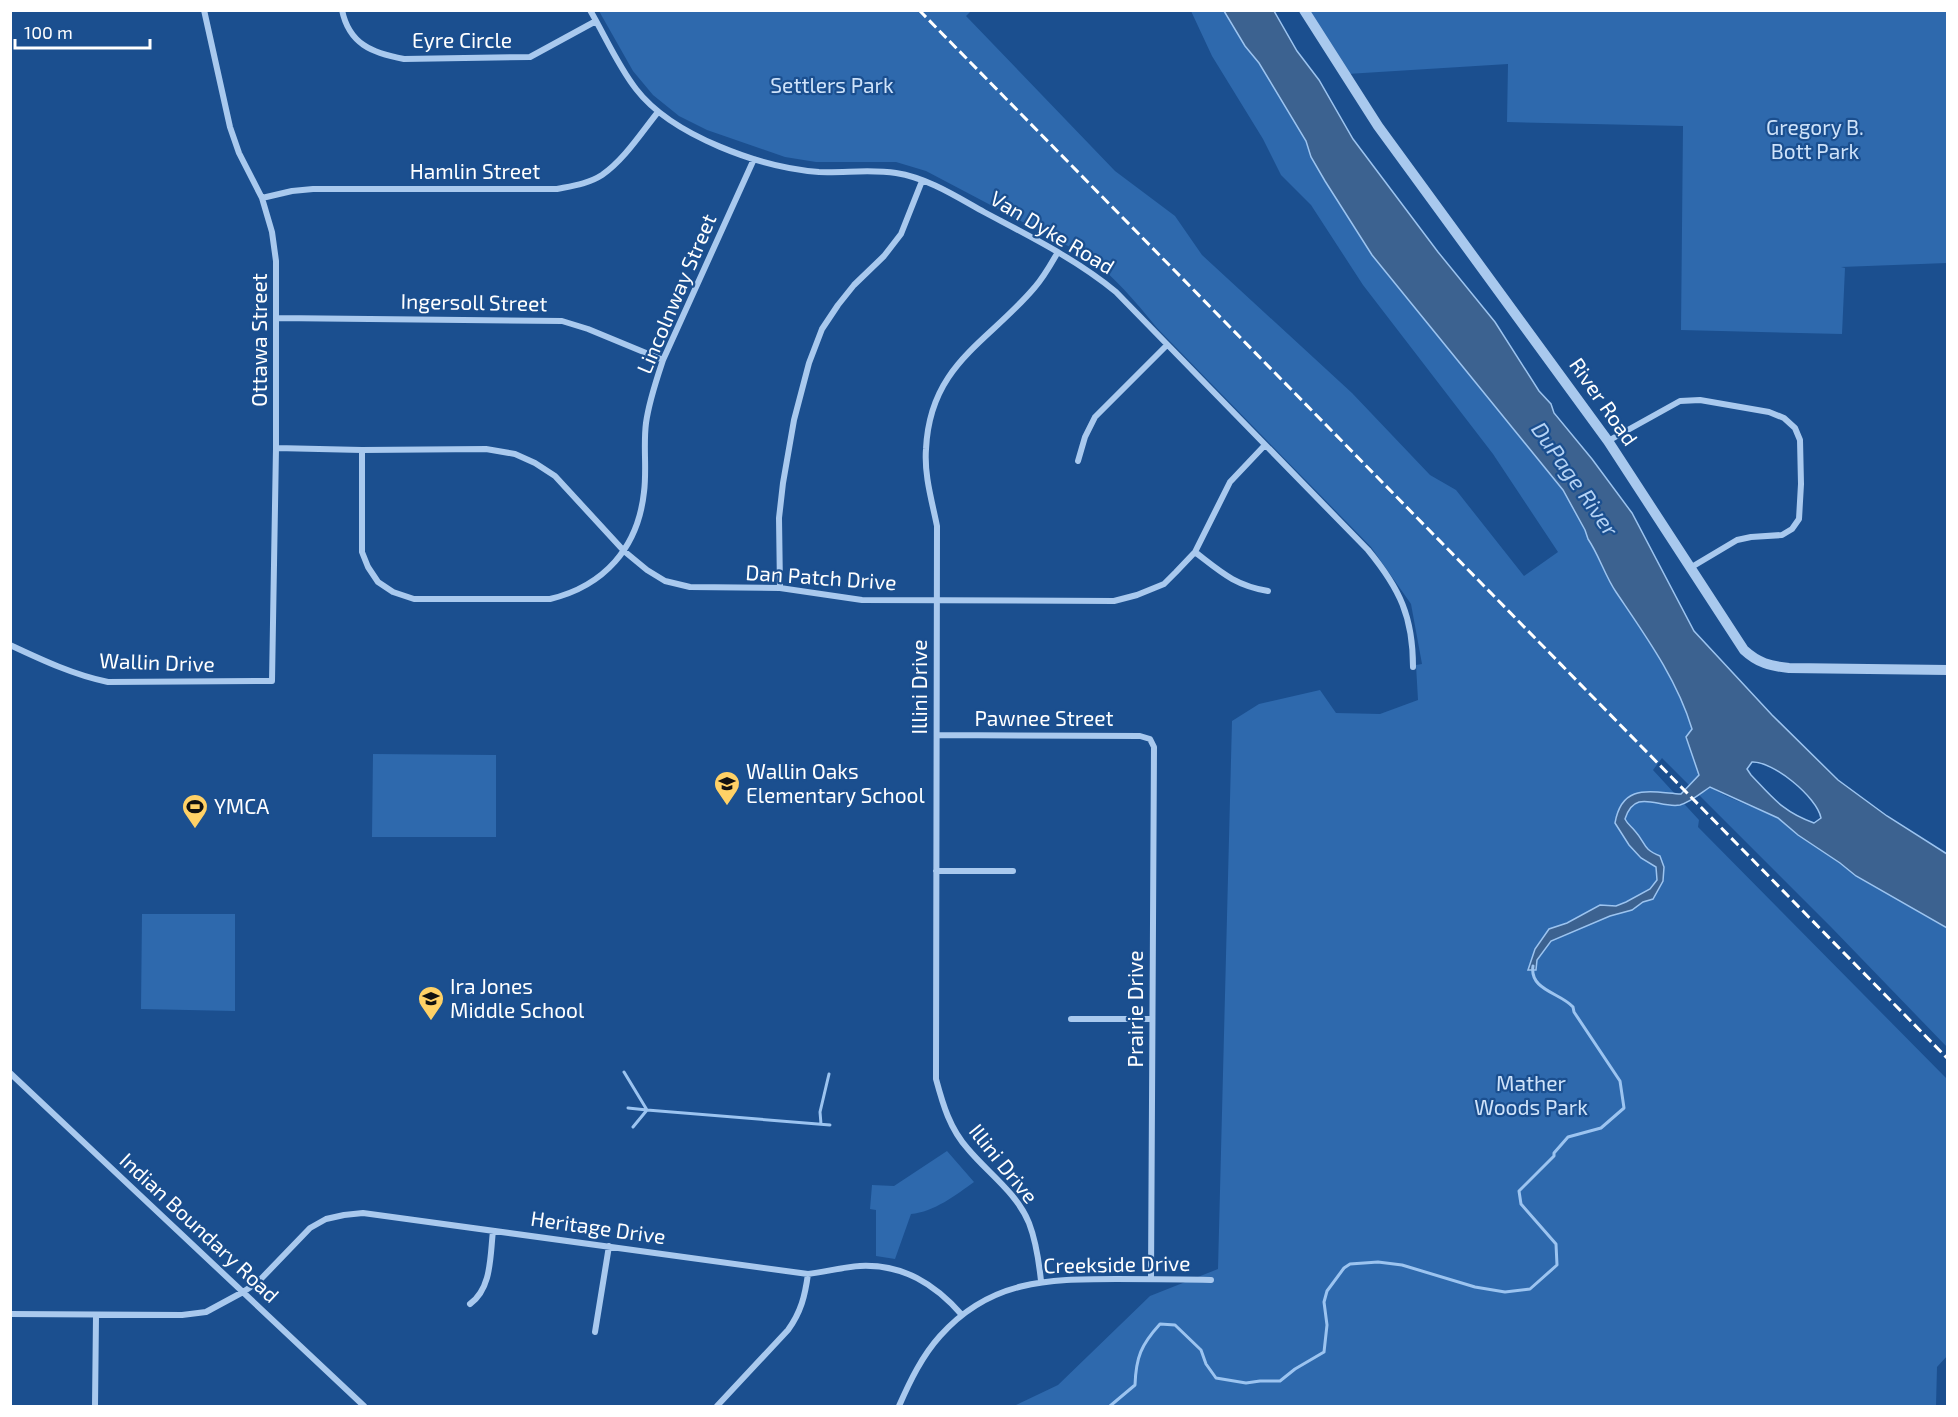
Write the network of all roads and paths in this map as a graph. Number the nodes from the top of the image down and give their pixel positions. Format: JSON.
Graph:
{"nodes":[{"id":1,"x":204,"y":10,"type":"edge"},
{"id":2,"x":342,"y":10,"type":"edge"},
{"id":3,"x":590,"y":10,"type":"edge"},
{"id":4,"x":1304,"y":10,"type":"edge"},
{"id":5,"x":596,"y":21,"type":"junction"},
{"id":6,"x":658,"y":112,"type":"junction"},
{"id":7,"x":754,"y":159,"type":"junction"},
{"id":8,"x":922,"y":181,"type":"junction"},
{"id":9,"x":262,"y":198,"type":"junction"},
{"id":10,"x":1058,"y":252,"type":"junction"},
{"id":11,"x":276,"y":318,"type":"junction"},
{"id":12,"x":1167,"y":345,"type":"junction"},
{"id":13,"x":663,"y":360,"type":"junction"},
{"id":14,"x":1608,"y":441,"type":"junction"},
{"id":15,"x":1265,"y":445,"type":"junction"},
{"id":16,"x":276,"y":448,"type":"junction"},
{"id":17,"x":362,"y":450,"type":"junction"},
{"id":18,"x":1078,"y":461,"type":"dead end"},
{"id":19,"x":624,"y":551,"type":"junction"},
{"id":20,"x":1195,"y":552,"type":"junction"},
{"id":21,"x":1690,"y":568,"type":"junction"},
{"id":22,"x":780,"y":588,"type":"junction"},
{"id":23,"x":1268,"y":591,"type":"dead end"},
{"id":24,"x":937,"y":602,"type":"junction"},
{"id":25,"x":10,"y":645,"type":"edge"},
{"id":26,"x":1413,"y":667,"type":"dead end"},
{"id":27,"x":1947,"y":670,"type":"edge"},
{"id":28,"x":272,"y":681,"type":"joint"},
{"id":29,"x":937,"y":735,"type":"junction"},
{"id":30,"x":1149,"y":740,"type":"joint"},
{"id":31,"x":936,"y":871,"type":"junction"},
{"id":32,"x":1013,"y":871,"type":"dead end"},
{"id":33,"x":1071,"y":1019,"type":"dead end"},
{"id":34,"x":1152,"y":1019,"type":"junction"},
{"id":35,"x":10,"y":1073,"type":"edge"},
{"id":36,"x":494,"y":1231,"type":"junction"},
{"id":37,"x":609,"y":1246,"type":"junction"},
{"id":38,"x":808,"y":1274,"type":"junction"},
{"id":39,"x":1151,"y":1279,"type":"junction"},
{"id":40,"x":1211,"y":1280,"type":"dead end"},
{"id":41,"x":1041,"y":1281,"type":"junction"},
{"id":42,"x":243,"y":1292,"type":"junction"},
{"id":43,"x":470,"y":1304,"type":"dead end"},
{"id":44,"x":10,"y":1314,"type":"edge"},
{"id":45,"x":962,"y":1315,"type":"junction"},
{"id":46,"x":96,"y":1316,"type":"junction"},
{"id":47,"x":595,"y":1332,"type":"dead end"},
{"id":48,"x":95,"y":1407,"type":"edge"},
{"id":49,"x":364,"y":1407,"type":"edge"},
{"id":50,"x":717,"y":1407,"type":"edge"},
{"id":51,"x":899,"y":1407,"type":"edge"}],
"edges":[{"from":1,"to":9,"type":"street","name":"Ottawa Street"},
{"from":2,"to":5,"type":"street","name":"Eyre Circle"},
{"from":3,"to":5,"type":"street","name":"Van Dyke Road"},
{"from":4,"to":14,"type":"street","name":"River Road"},
{"from":5,"to":6,"type":"street","name":"Van Dyke Road"},
{"from":6,"to":7,"type":"street","name":"Van Dyke Road"},
{"from":6,"to":9,"type":"street","name":"Hamlin Street"},
{"from":7,"to":8,"type":"street","name":"Van Dyke Road"},
{"from":7,"to":13,"type":"street","name":"Lincolnway Street"},
{"from":8,"to":10,"type":"street","name":"Van Dyke Road"},
{"from":8,"to":22,"type":"street"},
{"from":9,"to":11,"type":"street","name":"Ottawa Street"},
{"from":10,"to":12,"type":"street","name":"Van Dyke Road"},
{"from":10,"to":24,"type":"street","name":"Illini Drive"},
{"from":11,"to":13,"type":"street","name":"Ingersoll Street"},
{"from":11,"to":16,"type":"street","name":"Ottawa Street"},
{"from":12,"to":15,"type":"street","name":"Van Dyke Road"},
{"from":12,"to":18,"type":"street"},
{"from":13,"to":19,"type":"street","name":"Lincolnway Street"},
{"from":14,"to":21,"type":"street","name":"River Road"},
{"from":14,"to":21,"type":"street"},
{"from":15,"to":20,"type":"street","name":"Dan Patch Drive"},
{"from":15,"to":26,"type":"street","name":"Van Dyke Road"},
{"from":16,"to":17,"type":"street","name":"Dan Patch Drive"},
{"from":16,"to":28,"type":"street","name":"Ottawa Street"},
{"from":17,"to":19,"type":"street","name":"Dan Patch Drive"},
{"from":17,"to":19,"type":"street","name":"Lincolnway Street"},
{"from":19,"to":22,"type":"street","name":"Dan Patch Drive"},
{"from":20,"to":23,"type":"street"},
{"from":20,"to":24,"type":"street","name":"Dan Patch Drive"},
{"from":21,"to":27,"type":"street","name":"River Road"},
{"from":22,"to":24,"type":"street","name":"Dan Patch Drive"},
{"from":24,"to":29,"type":"street","name":"Illini Drive"},
{"from":25,"to":28,"type":"street","name":"Wallin Drive"},
{"from":29,"to":30,"type":"street","name":"Pawnee Street"},
{"from":29,"to":31,"type":"street","name":"Illini Drive"},
{"from":30,"to":34,"type":"street","name":"Prairie Drive"},
{"from":31,"to":32,"type":"street"},
{"from":31,"to":41,"type":"street","name":"Illini Drive"},
{"from":33,"to":34,"type":"street"},
{"from":34,"to":39,"type":"street","name":"Prairie Drive"},
{"from":35,"to":42,"type":"street","name":"Indian Boundary Road"},
{"from":36,"to":37,"type":"street","name":"Heritage Drive"},
{"from":36,"to":42,"type":"street","name":"Heritage Drive"},
{"from":36,"to":43,"type":"street"},
{"from":37,"to":38,"type":"street","name":"Heritage Drive"},
{"from":37,"to":47,"type":"street"},
{"from":38,"to":45,"type":"street","name":"Heritage Drive"},
{"from":38,"to":50,"type":"street"},
{"from":39,"to":40,"type":"street","name":"Creekside Drive"},
{"from":39,"to":41,"type":"street","name":"Creekside Drive"},
{"from":41,"to":45,"type":"street","name":"Creekside Drive"},
{"from":42,"to":46,"type":"street","name":"Heritage Drive"},
{"from":42,"to":49,"type":"street","name":"Indian Boundary Road"},
{"from":44,"to":46,"type":"street","name":"Heritage Drive"},
{"from":45,"to":51,"type":"street","name":"Creekside Drive"},
{"from":46,"to":48,"type":"street"}]}
